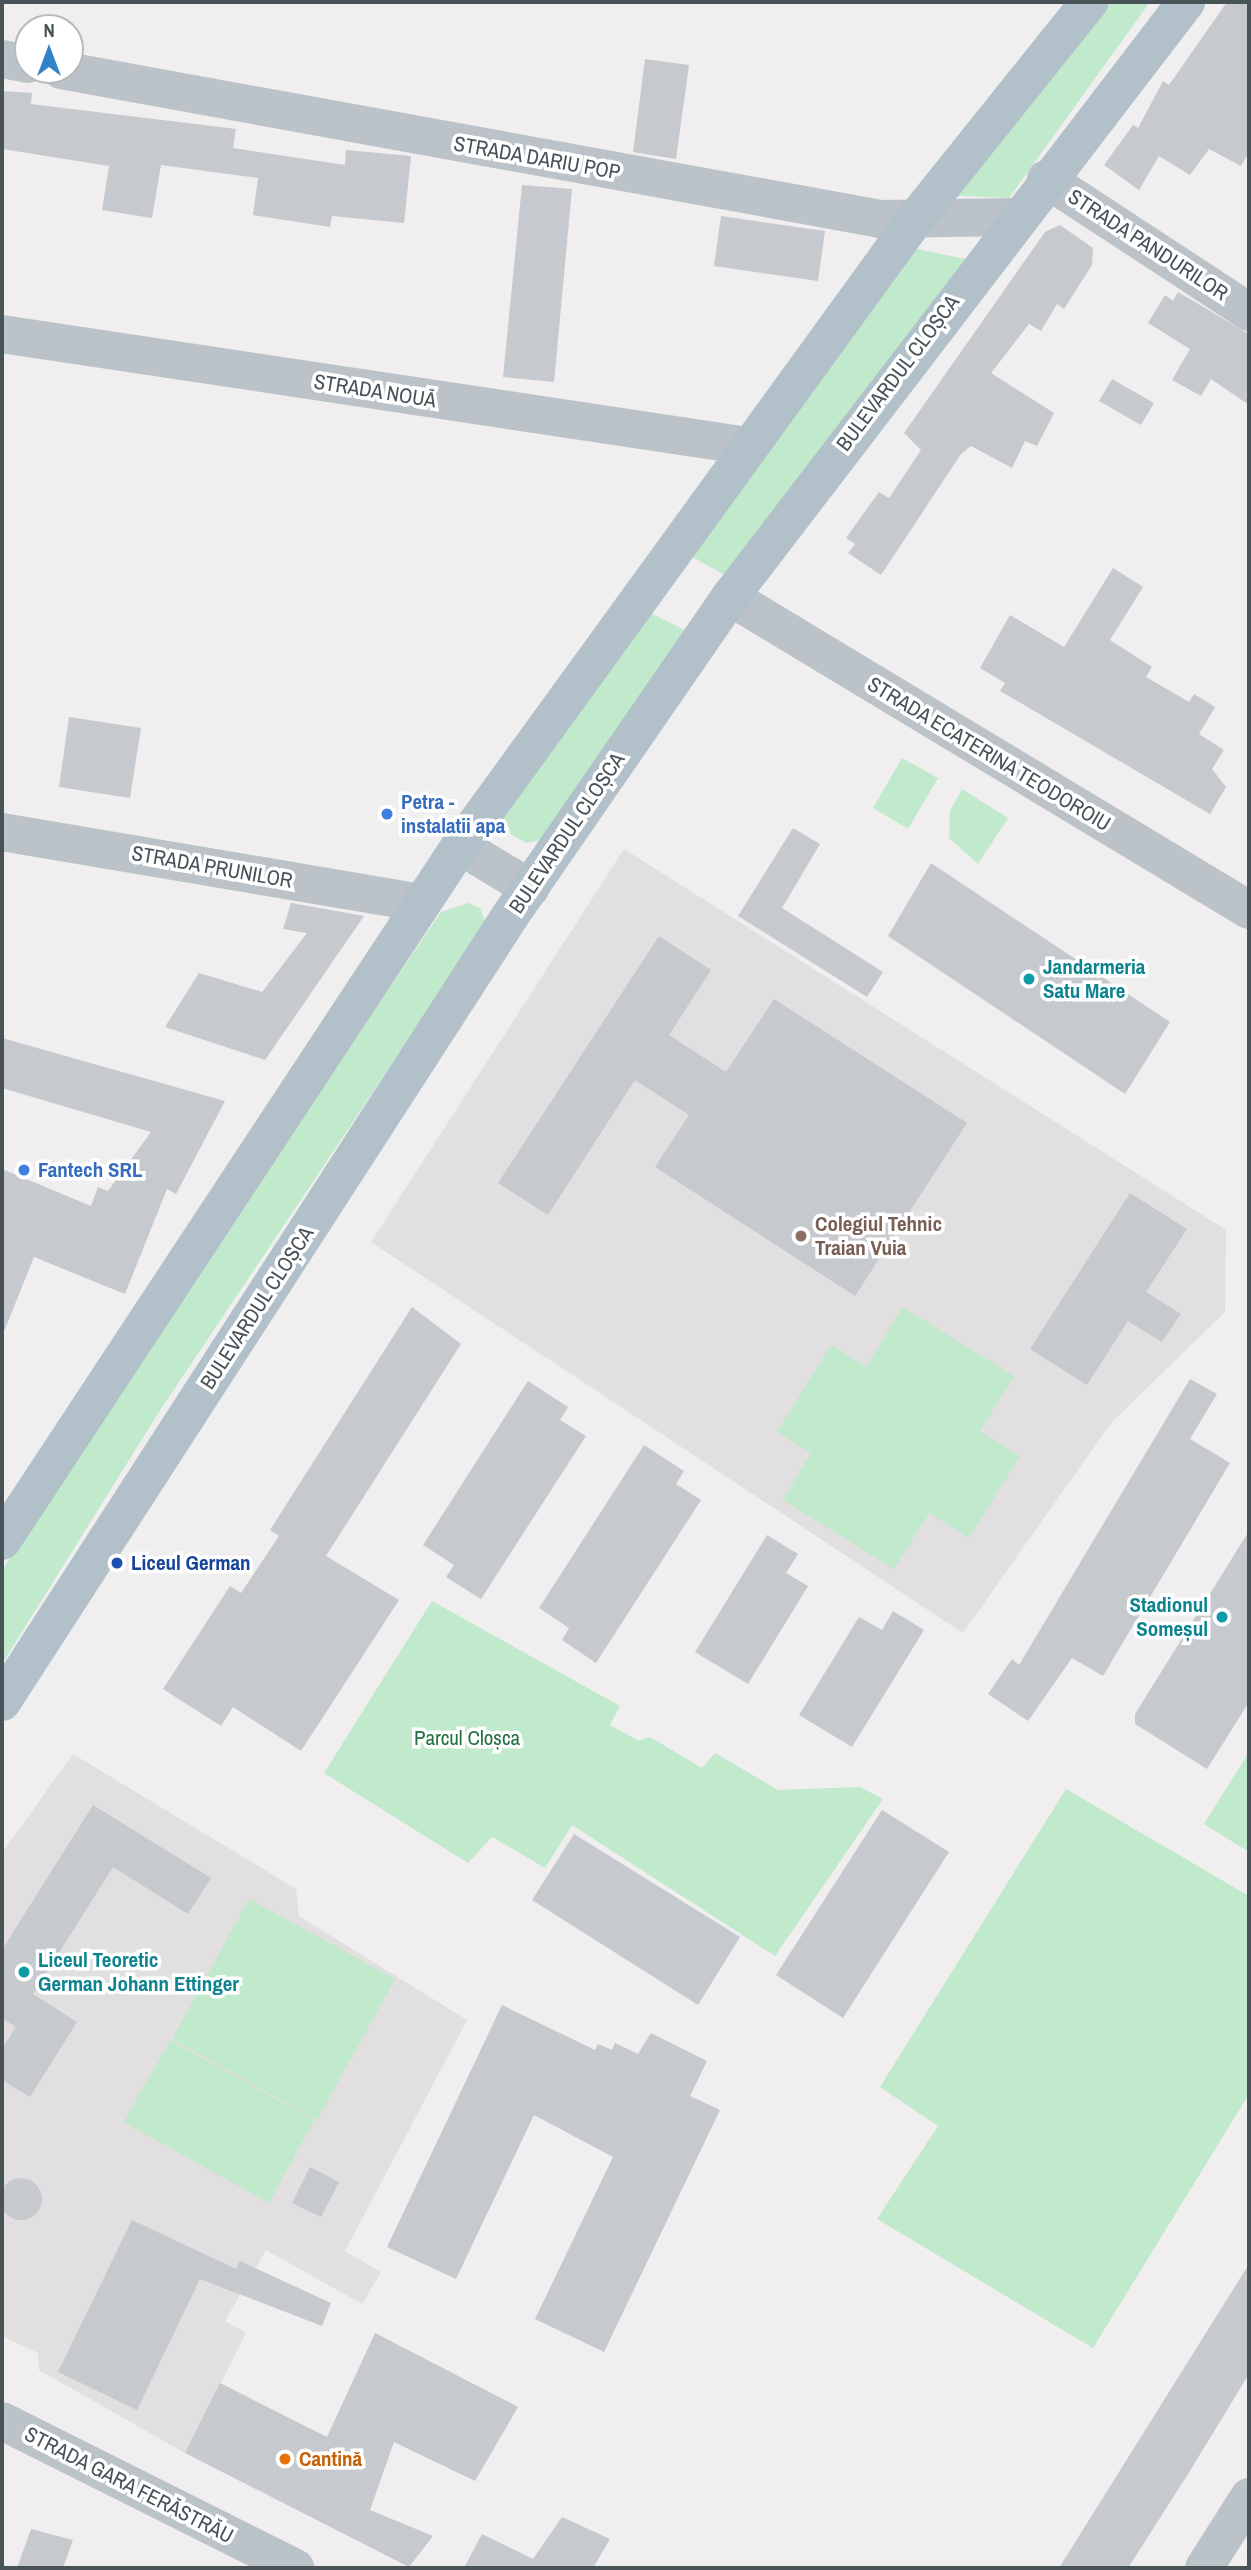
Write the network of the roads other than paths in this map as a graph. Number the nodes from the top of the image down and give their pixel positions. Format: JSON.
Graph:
{"nodes":[{"id":1,"x":1089,"y":2,"type":"edge"},
{"id":2,"x":1186,"y":2,"type":"edge"},
{"id":3,"x":84,"y":74,"type":"edge"},
{"id":4,"x":1046,"y":179,"type":"junction"},
{"id":5,"x":1016,"y":217,"type":"junction"},
{"id":6,"x":913,"y":222,"type":"junction"},
{"id":7,"x":1249,"y":312,"type":"edge"},
{"id":8,"x":2,"y":334,"type":"edge"},
{"id":9,"x":748,"y":446,"type":"junction"},
{"id":10,"x":730,"y":597,"type":"junction"},
{"id":11,"x":2,"y":832,"type":"edge"},
{"id":12,"x":460,"y":846,"type":"junction"},
{"id":13,"x":530,"y":888,"type":"junction"},
{"id":14,"x":422,"y":903,"type":"junction"},
{"id":15,"x":1249,"y":910,"type":"edge"},
{"id":16,"x":2,"y":1541,"type":"edge"},
{"id":17,"x":2,"y":1702,"type":"edge"},
{"id":18,"x":2,"y":2421,"type":"edge"},
{"id":19,"x":1249,"y":2497,"type":"edge"},
{"id":20,"x":295,"y":2568,"type":"edge"},
{"id":21,"x":1204,"y":2568,"type":"edge"}],
"edges":[{"from":1,"to":6,"type":"main road"},
{"from":2,"to":4,"type":"main road","name":"BULEVARDUL CLOȘCA"},
{"from":3,"to":6,"type":"street","name":"STRADA DARIU POP"},
{"from":4,"to":5,"type":"main road","name":"BULEVARDUL CLOȘCA"},
{"from":4,"to":7,"type":"street","name":"STRADA PANDURILOR"},
{"from":5,"to":6,"type":"street","name":"STRADA DARIU POP"},
{"from":5,"to":10,"type":"main road","name":"BULEVARDUL CLOȘCA"},
{"from":6,"to":9,"type":"main road"},
{"from":8,"to":9,"type":"street","name":"STRADA NOUĂ"},
{"from":9,"to":12,"type":"main road"},
{"from":10,"to":13,"type":"main road","name":"BULEVARDUL CLOȘCA"},
{"from":10,"to":15,"type":"street","name":"STRADA ECATERINA TEODOROIU"},
{"from":11,"to":14,"type":"street","name":"STRADA PRUNILOR"},
{"from":12,"to":13,"type":"street"},
{"from":12,"to":14,"type":"main road"},
{"from":13,"to":17,"type":"main road","name":"BULEVARDUL CLOȘCA"},
{"from":14,"to":16,"type":"main road"},
{"from":18,"to":20,"type":"street","name":"STRADA GARA FERĂSTRĂU"},
{"from":19,"to":21,"type":"street"}]}
